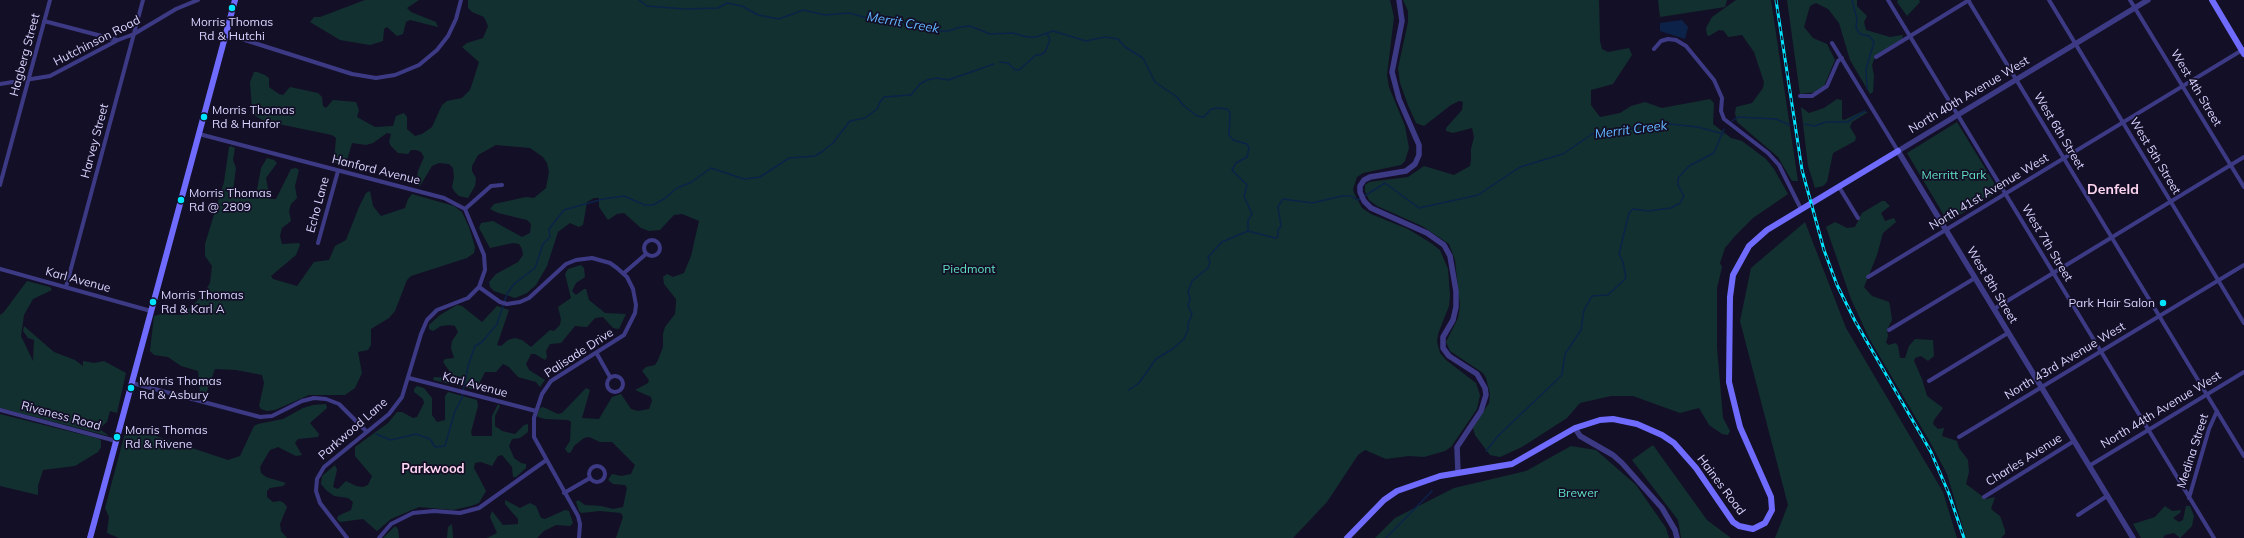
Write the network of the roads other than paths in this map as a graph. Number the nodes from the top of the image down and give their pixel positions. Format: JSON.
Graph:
{"nodes":[{"id":1,"x":50,"y":0,"type":"edge"},
{"id":2,"x":143,"y":0,"type":"edge"},
{"id":3,"x":198,"y":0,"type":"edge"},
{"id":4,"x":235,"y":0,"type":"edge"},
{"id":5,"x":461,"y":0,"type":"edge"},
{"id":6,"x":1399,"y":0,"type":"edge"},
{"id":7,"x":1888,"y":0,"type":"edge"},
{"id":8,"x":1969,"y":0,"type":"edge"},
{"id":9,"x":2049,"y":0,"type":"edge"},
{"id":10,"x":2130,"y":0,"type":"edge"},
{"id":11,"x":2148,"y":0,"type":"edge"},
{"id":12,"x":2212,"y":0,"type":"edge"},
{"id":13,"x":2135,"y":8,"type":"junction"},
{"id":14,"x":44,"y":21,"type":"junction"},
{"id":15,"x":134,"y":34,"type":"junction"},
{"id":16,"x":226,"y":34,"type":"junction"},
{"id":17,"x":1910,"y":36,"type":"junction"},
{"id":18,"x":118,"y":40,"type":"junction"},
{"id":19,"x":1832,"y":43,"type":"dead end"},
{"id":20,"x":2076,"y":44,"type":"junction"},
{"id":21,"x":1654,"y":49,"type":"dead end"},
{"id":22,"x":2243,"y":51,"type":"edge"},
{"id":23,"x":1876,"y":57,"type":"dead end"},
{"id":24,"x":1842,"y":58,"type":"junction"},
{"id":25,"x":2016,"y":80,"type":"junction"},
{"id":26,"x":28,"y":81,"type":"junction"},
{"id":27,"x":0,"y":84,"type":"edge"},
{"id":28,"x":2183,"y":87,"type":"junction"},
{"id":29,"x":1800,"y":96,"type":"dead end"},
{"id":30,"x":1957,"y":115,"type":"junction"},
{"id":31,"x":2123,"y":123,"type":"junction"},
{"id":32,"x":199,"y":134,"type":"junction"},
{"id":33,"x":1898,"y":151,"type":"junction"},
{"id":34,"x":2244,"y":157,"type":"edge"},
{"id":35,"x":2064,"y":159,"type":"junction"},
{"id":36,"x":2231,"y":165,"type":"junction"},
{"id":37,"x":338,"y":171,"type":"junction"},
{"id":38,"x":0,"y":185,"type":"edge"},
{"id":39,"x":502,"y":185,"type":"dead end"},
{"id":40,"x":1839,"y":187,"type":"junction"},
{"id":41,"x":2244,"y":188,"type":"edge"},
{"id":42,"x":2005,"y":194,"type":"junction"},
{"id":43,"x":2171,"y":202,"type":"junction"},
{"id":44,"x":465,"y":209,"type":"junction"},
{"id":45,"x":1801,"y":209,"type":"junction"},
{"id":46,"x":1858,"y":218,"type":"dead end"},
{"id":47,"x":1946,"y":230,"type":"junction"},
{"id":48,"x":2112,"y":237,"type":"junction"},
{"id":49,"x":318,"y":243,"type":"dead end"},
{"id":50,"x":646,"y":254,"type":"junction"},
{"id":51,"x":2244,"y":265,"type":"edge"},
{"id":52,"x":0,"y":269,"type":"edge"},
{"id":53,"x":2053,"y":273,"type":"junction"},
{"id":54,"x":624,"y":274,"type":"junction"},
{"id":55,"x":1868,"y":277,"type":"dead end"},
{"id":56,"x":1975,"y":278,"type":"junction"},
{"id":57,"x":2218,"y":280,"type":"junction"},
{"id":58,"x":66,"y":287,"type":"junction"},
{"id":59,"x":479,"y":287,"type":"junction"},
{"id":60,"x":1994,"y":308,"type":"junction"},
{"id":61,"x":151,"y":311,"type":"junction"},
{"id":62,"x":2160,"y":316,"type":"junction"},
{"id":63,"x":2244,"y":323,"type":"edge"},
{"id":64,"x":1889,"y":330,"type":"dead end"},
{"id":65,"x":2008,"y":332,"type":"junction"},
{"id":66,"x":2101,"y":352,"type":"junction"},
{"id":67,"x":597,"y":354,"type":"junction"},
{"id":68,"x":2244,"y":372,"type":"edge"},
{"id":69,"x":610,"y":377,"type":"junction"},
{"id":70,"x":409,"y":378,"type":"junction"},
{"id":71,"x":1929,"y":381,"type":"dead end"},
{"id":72,"x":132,"y":383,"type":"junction"},
{"id":73,"x":2041,"y":388,"type":"junction"},
{"id":74,"x":2207,"y":394,"type":"junction"},
{"id":75,"x":0,"y":410,"type":"edge"},
{"id":76,"x":536,"y":411,"type":"junction"},
{"id":77,"x":2217,"y":411,"type":"junction"},
{"id":78,"x":1575,"y":428,"type":"junction"},
{"id":79,"x":2148,"y":431,"type":"junction"},
{"id":80,"x":367,"y":432,"type":"junction"},
{"id":81,"x":1959,"y":437,"type":"dead end"},
{"id":82,"x":116,"y":441,"type":"junction"},
{"id":83,"x":2074,"y":441,"type":"junction"},
{"id":84,"x":2244,"y":456,"type":"edge"},
{"id":85,"x":545,"y":461,"type":"junction"},
{"id":86,"x":2089,"y":466,"type":"junction"},
{"id":87,"x":1458,"y":472,"type":"junction"},
{"id":88,"x":590,"y":478,"type":"junction"},
{"id":89,"x":564,"y":492,"type":"junction"},
{"id":90,"x":2107,"y":496,"type":"junction"},
{"id":91,"x":1984,"y":497,"type":"dead end"},
{"id":92,"x":2189,"y":498,"type":"junction"},
{"id":93,"x":2078,"y":514,"type":"dead end"},
{"id":94,"x":90,"y":538,"type":"edge"},
{"id":95,"x":347,"y":538,"type":"edge"},
{"id":96,"x":379,"y":538,"type":"edge"},
{"id":97,"x":580,"y":538,"type":"edge"},
{"id":98,"x":1348,"y":538,"type":"edge"},
{"id":99,"x":1677,"y":538,"type":"edge"},
{"id":100,"x":2133,"y":538,"type":"edge"},
{"id":101,"x":2214,"y":538,"type":"edge"}],
"edges":[{"from":1,"to":14,"type":"street","name":"Hagberg Street"},
{"from":2,"to":15,"type":"street","name":"Harvey Street"},
{"from":3,"to":15,"type":"street","name":"Hutchinson Road"},
{"from":4,"to":16,"type":"main road"},
{"from":5,"to":16,"type":"street"},
{"from":6,"to":87,"type":"street"},
{"from":7,"to":17,"type":"street","name":"West 7th Street"},
{"from":8,"to":17,"type":"street"},
{"from":8,"to":25,"type":"street","name":"West 6th Street"},
{"from":9,"to":20,"type":"street","name":"West 5th Street"},
{"from":10,"to":13,"type":"street","name":"West 4th Street"},
{"from":11,"to":13,"type":"street","name":"North 40th Avenue West"},
{"from":12,"to":22,"type":"main road"},
{"from":13,"to":20,"type":"street","name":"North 40th Avenue West"},
{"from":13,"to":28,"type":"street","name":"West 4th Street"},
{"from":14,"to":18,"type":"street"},
{"from":14,"to":26,"type":"street","name":"Hagberg Street"},
{"from":15,"to":18,"type":"street","name":"Hutchinson Road"},
{"from":15,"to":58,"type":"street","name":"Harvey Street"},
{"from":16,"to":32,"type":"main road"},
{"from":17,"to":23,"type":"street"},
{"from":17,"to":30,"type":"street","name":"West 7th Street"},
{"from":18,"to":26,"type":"street","name":"Hutchinson Road"},
{"from":19,"to":24,"type":"street","name":"West 8th Street"},
{"from":20,"to":25,"type":"street","name":"North 40th Avenue West"},
{"from":20,"to":31,"type":"street","name":"West 5th Street"},
{"from":21,"to":45,"type":"street"},
{"from":22,"to":28,"type":"street","name":"North 41st Avenue West"},
{"from":24,"to":29,"type":"street"},
{"from":24,"to":33,"type":"street","name":"West 8th Street"},
{"from":25,"to":30,"type":"street","name":"North 40th Avenue West"},
{"from":25,"to":35,"type":"street","name":"West 6th Street"},
{"from":26,"to":27,"type":"street","name":"Hutchinson Road"},
{"from":26,"to":38,"type":"street","name":"Hagberg Street"},
{"from":28,"to":31,"type":"street","name":"North 41st Avenue West"},
{"from":28,"to":36,"type":"street","name":"West 4th Street"},
{"from":30,"to":33,"type":"street","name":"North 40th Avenue West"},
{"from":30,"to":42,"type":"street","name":"West 7th Street"},
{"from":31,"to":35,"type":"street","name":"North 41st Avenue West"},
{"from":31,"to":43,"type":"street","name":"West 5th Street"},
{"from":32,"to":37,"type":"street","name":"Hanford Avenue"},
{"from":32,"to":61,"type":"main road"},
{"from":33,"to":40,"type":"main road","name":"North 40th Avenue West"},
{"from":33,"to":47,"type":"street","name":"West 8th Street"},
{"from":34,"to":36,"type":"street"},
{"from":35,"to":42,"type":"street","name":"North 41st Avenue West"},
{"from":35,"to":48,"type":"street","name":"West 6th Street"},
{"from":36,"to":41,"type":"street","name":"West 4th Street"},
{"from":36,"to":43,"type":"street"},
{"from":37,"to":44,"type":"street","name":"Hanford Avenue"},
{"from":37,"to":49,"type":"street","name":"Echo Lane"},
{"from":39,"to":44,"type":"street"},
{"from":40,"to":45,"type":"main road","name":"North 40th Avenue West"},
{"from":40,"to":46,"type":"street"},
{"from":42,"to":47,"type":"street","name":"North 41st Avenue West"},
{"from":42,"to":53,"type":"street","name":"West 7th Street"},
{"from":43,"to":48,"type":"street"},
{"from":43,"to":57,"type":"street","name":"West 5th Street"},
{"from":44,"to":59,"type":"street"},
{"from":45,"to":78,"type":"main road","name":"Haines Road"},
{"from":47,"to":55,"type":"street","name":"North 41st Avenue West"},
{"from":47,"to":56,"type":"street","name":"West 8th Street"},
{"from":48,"to":53,"type":"street"},
{"from":48,"to":62,"type":"street","name":"West 6th Street"},
{"from":50,"to":50,"type":"street"},
{"from":50,"to":54,"type":"street"},
{"from":51,"to":57,"type":"street","name":"North 43rd Avenue West"},
{"from":52,"to":58,"type":"street","name":"Karl Avenue"},
{"from":53,"to":60,"type":"street"},
{"from":53,"to":66,"type":"street","name":"West 7th Street"},
{"from":54,"to":59,"type":"street","name":"Palisade Drive"},
{"from":54,"to":67,"type":"street","name":"Palisade Drive"},
{"from":56,"to":60,"type":"street","name":"West 8th Street"},
{"from":56,"to":64,"type":"street"},
{"from":57,"to":62,"type":"street","name":"North 43rd Avenue West"},
{"from":57,"to":63,"type":"street","name":"West 5th Street"},
{"from":58,"to":61,"type":"street","name":"Karl Avenue"},
{"from":59,"to":70,"type":"street","name":"Parkwood Lane"},
{"from":60,"to":65,"type":"street","name":"West 8th Street"},
{"from":61,"to":72,"type":"main road"},
{"from":62,"to":66,"type":"street","name":"North 43rd Avenue West"},
{"from":62,"to":74,"type":"street","name":"West 6th Street"},
{"from":65,"to":71,"type":"street"},
{"from":65,"to":73,"type":"street","name":"West 8th Street"},
{"from":66,"to":73,"type":"street","name":"North 43rd Avenue West"},
{"from":66,"to":79,"type":"street","name":"West 7th Street"},
{"from":67,"to":69,"type":"street"},
{"from":67,"to":76,"type":"street","name":"Palisade Drive"},
{"from":68,"to":74,"type":"street","name":"North 44th Avenue West"},
{"from":69,"to":69,"type":"street"},
{"from":70,"to":76,"type":"street","name":"Karl Avenue"},
{"from":70,"to":80,"type":"street","name":"Parkwood Lane"},
{"from":72,"to":80,"type":"street"},
{"from":72,"to":82,"type":"main road"},
{"from":73,"to":81,"type":"street","name":"North 43rd Avenue West"},
{"from":73,"to":83,"type":"street","name":"West 8th Street"},
{"from":74,"to":77,"type":"street","name":"West 6th Street"},
{"from":74,"to":79,"type":"street","name":"North 44th Avenue West"},
{"from":75,"to":82,"type":"street","name":"Riveness Road"},
{"from":76,"to":85,"type":"street","name":"Palisade Drive"},
{"from":77,"to":84,"type":"street","name":"West 6th Street"},
{"from":77,"to":92,"type":"street","name":"Medina Street"},
{"from":78,"to":87,"type":"main road","name":"Haines Road"},
{"from":78,"to":99,"type":"street"},
{"from":79,"to":86,"type":"street","name":"North 44th Avenue West"},
{"from":79,"to":92,"type":"street","name":"West 7th Street"},
{"from":80,"to":95,"type":"street","name":"Parkwood Lane"},
{"from":82,"to":94,"type":"main road"},
{"from":83,"to":86,"type":"street","name":"West 8th Street"},
{"from":83,"to":91,"type":"street","name":"Charles Avenue"},
{"from":85,"to":89,"type":"street","name":"Palisade Drive"},
{"from":85,"to":96,"type":"street"},
{"from":86,"to":90,"type":"street","name":"West 8th Street"},
{"from":87,"to":98,"type":"main road","name":"Haines Road"},
{"from":88,"to":88,"type":"street"},
{"from":88,"to":89,"type":"street"},
{"from":89,"to":97,"type":"street","name":"Palisade Drive"},
{"from":90,"to":93,"type":"street"},
{"from":90,"to":100,"type":"street","name":"West 8th Street"},
{"from":92,"to":101,"type":"street","name":"West 7th Street"}]}
